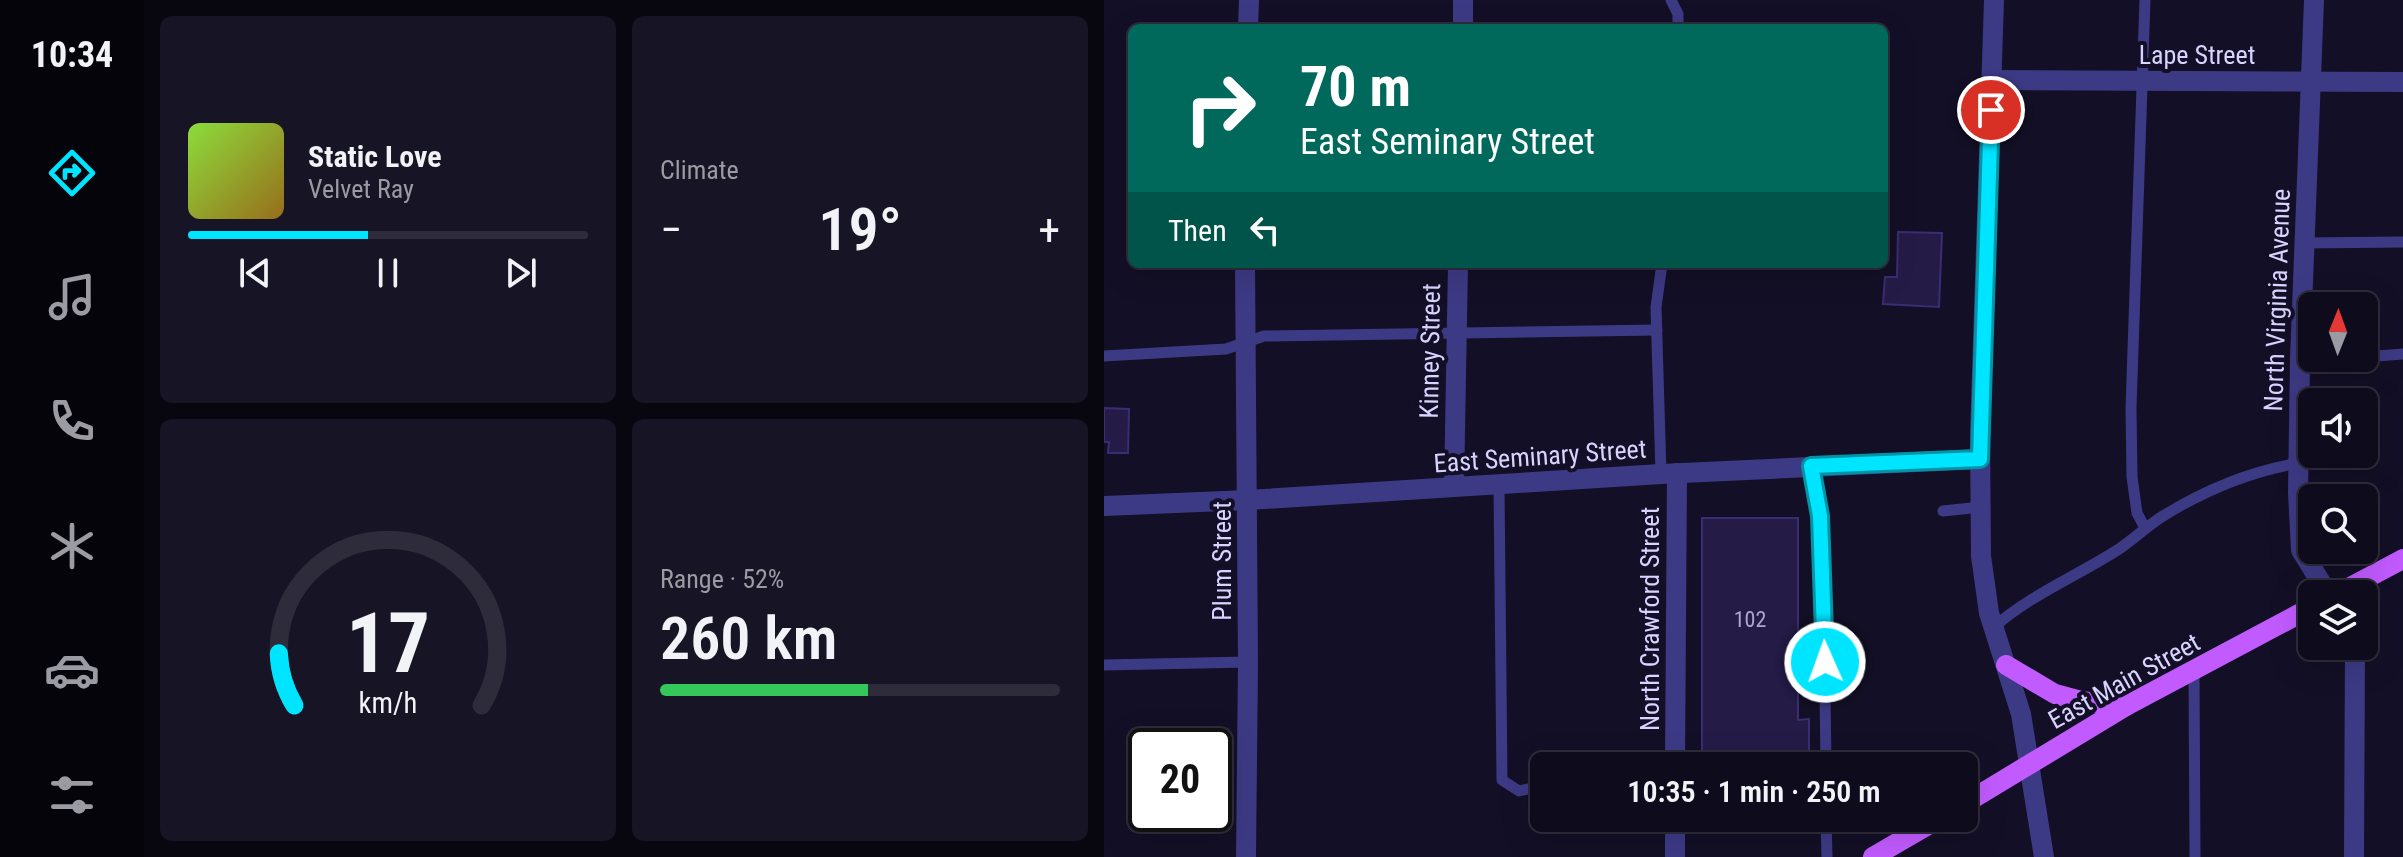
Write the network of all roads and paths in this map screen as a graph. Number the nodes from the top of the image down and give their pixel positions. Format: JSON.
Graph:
{"nodes":[{"id":1,"x":1249,"y":0,"type":"edge"},
{"id":2,"x":1447,"y":0,"type":"edge"},
{"id":3,"x":1463,"y":0,"type":"edge"},
{"id":4,"x":1470,"y":0,"type":"edge"},
{"id":5,"x":1671,"y":0,"type":"edge"},
{"id":6,"x":1994,"y":0,"type":"edge"},
{"id":7,"x":2145,"y":0,"type":"edge"},
{"id":8,"x":2314,"y":0,"type":"edge"},
{"id":9,"x":1248,"y":24,"type":"edge"},
{"id":10,"x":1463,"y":24,"type":"edge"},
{"id":11,"x":1678,"y":24,"type":"edge"},
{"id":12,"x":1992,"y":80,"type":"junction"},
{"id":13,"x":2143,"y":81,"type":"junction"},
{"id":14,"x":2311,"y":81,"type":"junction"},
{"id":15,"x":2403,"y":82,"type":"edge"},
{"id":16,"x":2403,"y":242,"type":"edge"},
{"id":17,"x":2305,"y":243,"type":"junction"},
{"id":18,"x":1245,"y":268,"type":"edge"},
{"id":19,"x":1458,"y":268,"type":"edge"},
{"id":20,"x":1661,"y":268,"type":"edge"},
{"id":21,"x":2303,"y":292,"type":"edge"},
{"id":22,"x":1657,"y":330,"type":"junction"},
{"id":23,"x":1456,"y":333,"type":"junction"},
{"id":24,"x":1246,"y":342,"type":"junction"},
{"id":25,"x":2403,"y":354,"type":"edge"},
{"id":26,"x":1104,"y":356,"type":"edge"},
{"id":27,"x":2378,"y":356,"type":"edge"},
{"id":28,"x":1980,"y":459,"type":"junction"},
{"id":29,"x":2298,"y":463,"type":"edge"},
{"id":30,"x":1811,"y":466,"type":"junction"},
{"id":31,"x":2299,"y":468,"type":"edge"},
{"id":32,"x":1669,"y":474,"type":"junction"},
{"id":33,"x":1499,"y":485,"type":"junction"},
{"id":34,"x":1454,"y":487,"type":"junction"},
{"id":35,"x":1248,"y":500,"type":"junction"},
{"id":36,"x":1104,"y":506,"type":"edge"},
{"id":37,"x":1981,"y":507,"type":"junction"},
{"id":38,"x":1943,"y":511,"type":"dead end"},
{"id":39,"x":2145,"y":528,"type":"junction"},
{"id":40,"x":2403,"y":559,"type":"edge"},
{"id":41,"x":2319,"y":580,"type":"edge"},
{"id":42,"x":2363,"y":580,"type":"edge"},
{"id":43,"x":2298,"y":615,"type":"edge"},
{"id":44,"x":1994,"y":627,"type":"junction"},
{"id":45,"x":2355,"y":660,"type":"edge"},
{"id":46,"x":1248,"y":662,"type":"junction"},
{"id":47,"x":1104,"y":665,"type":"edge"},
{"id":48,"x":2006,"y":665,"type":"junction"},
{"id":49,"x":2194,"y":671,"type":"junction"},
{"id":50,"x":2126,"y":706,"type":"junction"},
{"id":51,"x":1675,"y":752,"type":"edge"},
{"id":52,"x":1826,"y":752,"type":"edge"},
{"id":53,"x":2028,"y":766,"type":"junction"},
{"id":54,"x":1530,"y":788,"type":"edge"},
{"id":55,"x":1978,"y":796,"type":"edge"},
{"id":56,"x":1675,"y":832,"type":"edge"},
{"id":57,"x":1826,"y":832,"type":"edge"},
{"id":58,"x":1919,"y":832,"type":"edge"},
{"id":59,"x":1886,"y":854,"type":"edge"},
{"id":60,"x":1246,"y":857,"type":"edge"},
{"id":61,"x":1675,"y":857,"type":"edge"},
{"id":62,"x":1827,"y":857,"type":"edge"},
{"id":63,"x":2044,"y":857,"type":"edge"},
{"id":64,"x":2195,"y":857,"type":"edge"},
{"id":65,"x":2354,"y":857,"type":"edge"}],
"edges":[{"from":1,"to":9,"type":"street"},
{"from":2,"to":3,"type":"lane"},
{"from":3,"to":4,"type":"lane"},
{"from":3,"to":10,"type":"street"},
{"from":5,"to":11,"type":"lane"},
{"from":6,"to":12,"type":"street"},
{"from":7,"to":13,"type":"lane"},
{"from":8,"to":14,"type":"street","name":"North Virginia Avenue"},
{"from":12,"to":13,"type":"street","name":"Lape Street"},
{"from":12,"to":28,"type":"street"},
{"from":13,"to":14,"type":"street","name":"Lape Street"},
{"from":13,"to":39,"type":"lane"},
{"from":14,"to":15,"type":"street","name":"Lape Street"},
{"from":14,"to":17,"type":"street","name":"North Virginia Avenue"},
{"from":16,"to":17,"type":"lane"},
{"from":17,"to":21,"type":"street","name":"North Virginia Avenue"},
{"from":18,"to":24,"type":"street","name":"Plum Street"},
{"from":19,"to":23,"type":"street","name":"Kinney Street"},
{"from":20,"to":22,"type":"lane"},
{"from":22,"to":23,"type":"lane"},
{"from":22,"to":32,"type":"lane"},
{"from":23,"to":24,"type":"lane"},
{"from":23,"to":34,"type":"street","name":"Kinney Street"},
{"from":24,"to":26,"type":"lane"},
{"from":24,"to":35,"type":"street","name":"Plum Street"},
{"from":25,"to":27,"type":"lane"},
{"from":28,"to":30,"type":"street","name":"East Seminary Street"},
{"from":28,"to":37,"type":"street"},
{"from":29,"to":39,"type":"lane"},
{"from":30,"to":32,"type":"street","name":"East Seminary Street"},
{"from":30,"to":52,"type":"lane"},
{"from":31,"to":41,"type":"street","name":"North Virginia Avenue"},
{"from":32,"to":33,"type":"street","name":"East Seminary Street"},
{"from":32,"to":51,"type":"street","name":"North Crawford Street"},
{"from":33,"to":34,"type":"street","name":"East Seminary Street"},
{"from":33,"to":54,"type":"lane"},
{"from":34,"to":35,"type":"street","name":"East Seminary Street"},
{"from":35,"to":36,"type":"street","name":"East Seminary Street"},
{"from":35,"to":46,"type":"street","name":"Plum Street"},
{"from":37,"to":38,"type":"lane"},
{"from":37,"to":44,"type":"street"},
{"from":39,"to":44,"type":"lane"},
{"from":40,"to":42,"type":"main road"},
{"from":43,"to":49,"type":"main road","name":"East Main Street"},
{"from":44,"to":48,"type":"street"},
{"from":45,"to":65,"type":"street"},
{"from":46,"to":47,"type":"lane"},
{"from":46,"to":60,"type":"street","name":"Plum Street"},
{"from":48,"to":50,"type":"main road"},
{"from":48,"to":53,"type":"street"},
{"from":49,"to":50,"type":"main road","name":"East Main Street"},
{"from":49,"to":64,"type":"lane"},
{"from":50,"to":53,"type":"main road","name":"East Main Street"},
{"from":53,"to":55,"type":"main road","name":"East Main Street"},
{"from":53,"to":63,"type":"street"},
{"from":56,"to":61,"type":"street"},
{"from":57,"to":62,"type":"lane"},
{"from":58,"to":59,"type":"main road"}]}
